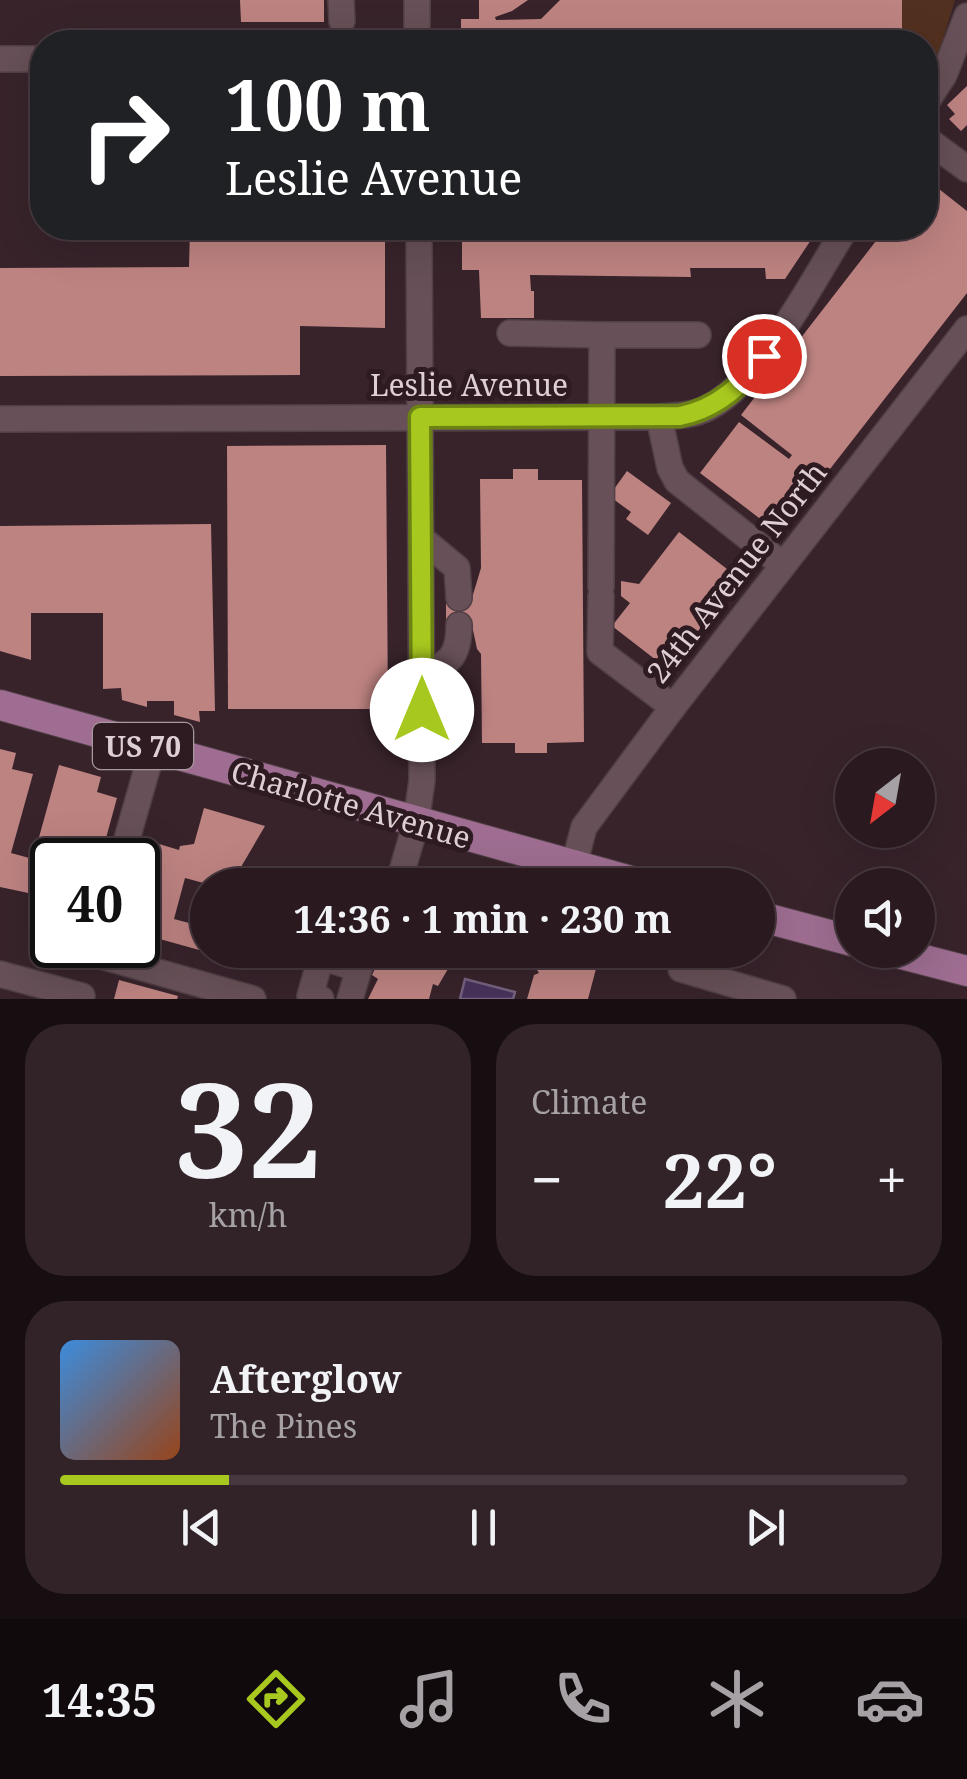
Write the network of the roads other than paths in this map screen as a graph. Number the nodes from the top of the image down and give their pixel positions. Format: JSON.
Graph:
{"nodes":[{"id":1,"x":417,"y":0,"type":"edge"},
{"id":2,"x":967,"y":16,"type":"edge"},
{"id":3,"x":418,"y":30,"type":"edge"},
{"id":4,"x":0,"y":59,"type":"edge"},
{"id":5,"x":30,"y":59,"type":"edge"},
{"id":6,"x":938,"y":83,"type":"edge"},
{"id":7,"x":938,"y":148,"type":"edge"},
{"id":8,"x":967,"y":169,"type":"edge"},
{"id":9,"x":419,"y":240,"type":"edge"},
{"id":10,"x":838,"y":240,"type":"edge"},
{"id":11,"x":967,"y":329,"type":"edge"},
{"id":12,"x":510,"y":333,"type":"dead end"},
{"id":13,"x":698,"y":334,"type":"dead end"},
{"id":14,"x":602,"y":335,"type":"junction"},
{"id":15,"x":600,"y":416,"type":"junction"},
{"id":16,"x":420,"y":417,"type":"junction"},
{"id":17,"x":660,"y":417,"type":"junction"},
{"id":18,"x":0,"y":419,"type":"edge"},
{"id":19,"x":421,"y":538,"type":"junction"},
{"id":20,"x":783,"y":565,"type":"junction"},
{"id":21,"x":459,"y":598,"type":"dead end"},
{"id":22,"x":459,"y":625,"type":"dead end"},
{"id":23,"x":422,"y":674,"type":"junction"},
{"id":24,"x":0,"y":706,"type":"edge"},
{"id":25,"x":672,"y":707,"type":"junction"},
{"id":26,"x":153,"y":748,"type":"junction"},
{"id":27,"x":416,"y":823,"type":"junction"},
{"id":28,"x":127,"y":838,"type":"edge"},
{"id":29,"x":574,"y":865,"type":"junction"},
{"id":30,"x":403,"y":868,"type":"edge"},
{"id":31,"x":585,"y":868,"type":"edge"},
{"id":32,"x":775,"y":921,"type":"edge"},
{"id":33,"x":835,"y":936,"type":"edge"},
{"id":34,"x":935,"y":963,"type":"edge"},
{"id":35,"x":91,"y":968,"type":"edge"},
{"id":36,"x":153,"y":968,"type":"edge"},
{"id":37,"x":319,"y":968,"type":"edge"},
{"id":38,"x":361,"y":968,"type":"edge"},
{"id":39,"x":681,"y":968,"type":"edge"},
{"id":40,"x":967,"y":971,"type":"edge"},
{"id":41,"x":0,"y":974,"type":"edge"},
{"id":42,"x":82,"y":997,"type":"edge"},
{"id":43,"x":312,"y":998,"type":"edge"},
{"id":44,"x":252,"y":999,"type":"edge"},
{"id":45,"x":350,"y":999,"type":"edge"},
{"id":46,"x":783,"y":999,"type":"edge"}],
"edges":[{"from":1,"to":3,"type":"street"},
{"from":2,"to":6,"type":"street"},
{"from":4,"to":5,"type":"street"},
{"from":7,"to":8,"type":"street"},
{"from":9,"to":16,"type":"street"},
{"from":10,"to":17,"type":"street","name":"Leslie Avenue"},
{"from":11,"to":20,"type":"street","name":"24th Avenue North"},
{"from":12,"to":14,"type":"street"},
{"from":13,"to":14,"type":"street"},
{"from":14,"to":15,"type":"street"},
{"from":15,"to":16,"type":"street","name":"Leslie Avenue"},
{"from":15,"to":17,"type":"street","name":"Leslie Avenue"},
{"from":15,"to":25,"type":"street"},
{"from":16,"to":18,"type":"street","name":"Leslie Avenue"},
{"from":16,"to":19,"type":"street"},
{"from":17,"to":20,"type":"street"},
{"from":19,"to":21,"type":"street"},
{"from":19,"to":23,"type":"street"},
{"from":20,"to":25,"type":"street","name":"24th Avenue North"},
{"from":22,"to":23,"type":"street"},
{"from":23,"to":27,"type":"street"},
{"from":24,"to":26,"type":"main road","name":"Charlotte Avenue","number":"US 70"},
{"from":25,"to":29,"type":"street","name":"24th Avenue North"},
{"from":26,"to":27,"type":"main road","name":"Charlotte Avenue","number":"US 70"},
{"from":26,"to":28,"type":"street"},
{"from":27,"to":29,"type":"main road","name":"Charlotte Avenue","number":"US 70"},
{"from":27,"to":30,"type":"street"},
{"from":29,"to":31,"type":"main road","name":"Charlotte Avenue","number":"US 70"},
{"from":32,"to":33,"type":"main road"},
{"from":34,"to":40,"type":"main road"},
{"from":35,"to":42,"type":"street"},
{"from":36,"to":44,"type":"street"},
{"from":37,"to":43,"type":"street"},
{"from":38,"to":45,"type":"street"},
{"from":39,"to":46,"type":"street"},
{"from":41,"to":42,"type":"street"}]}
